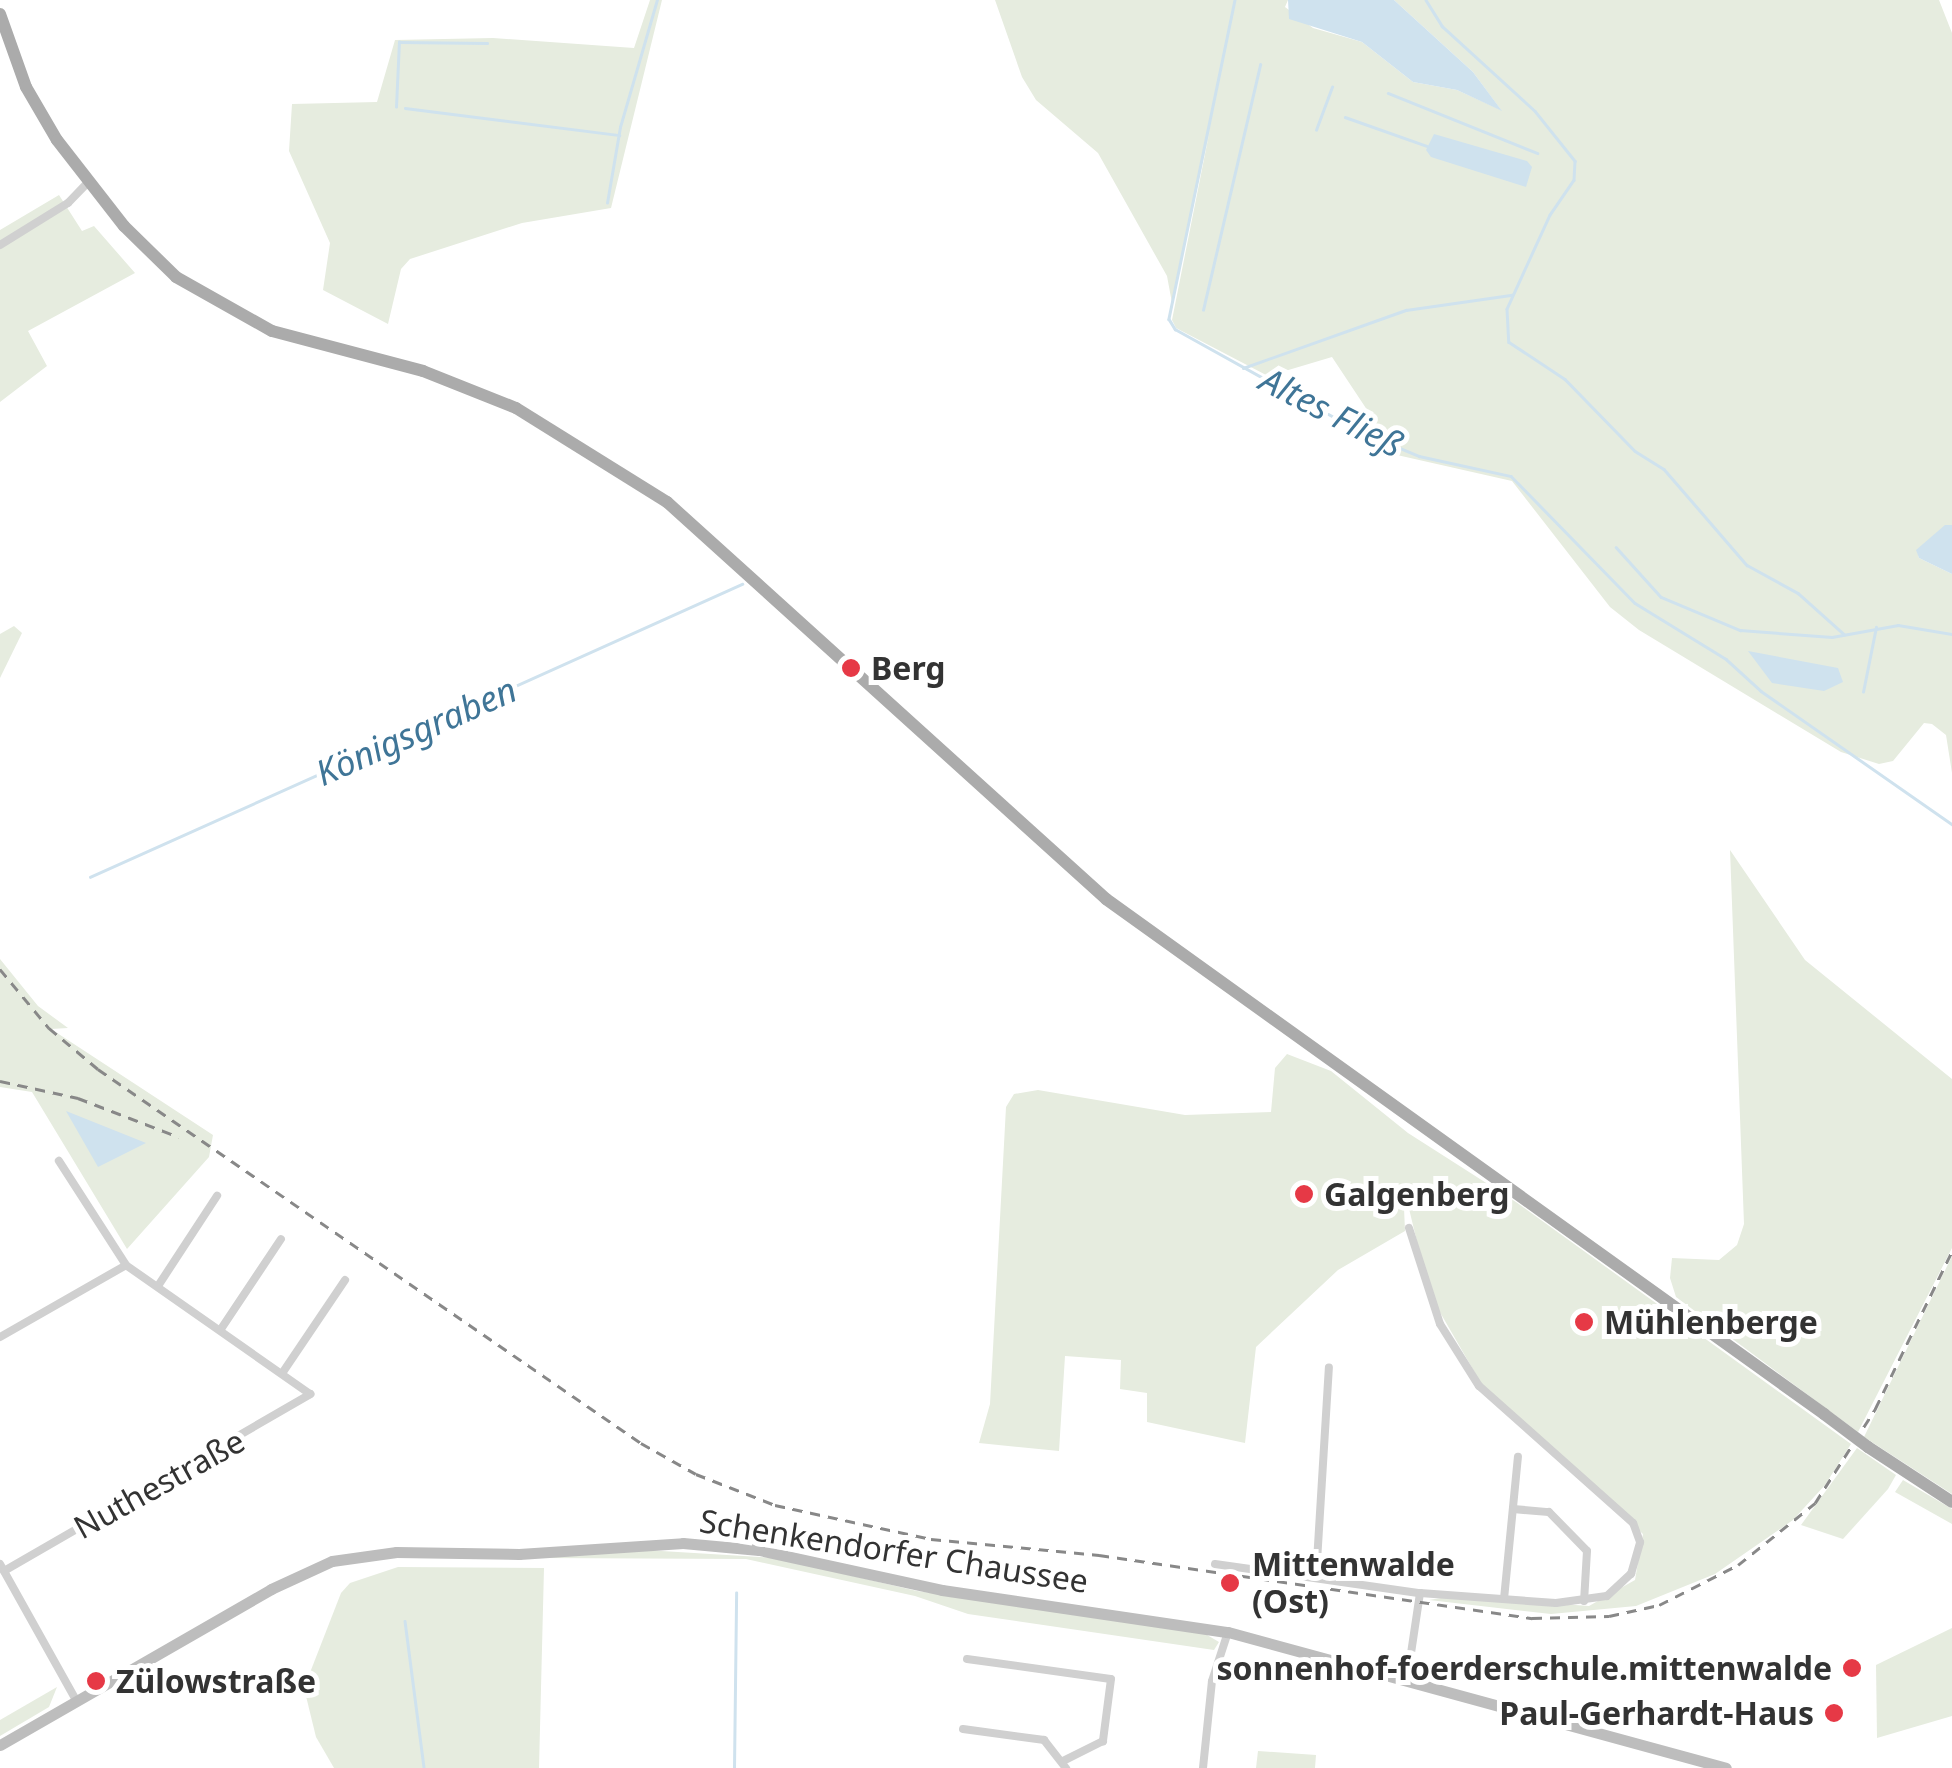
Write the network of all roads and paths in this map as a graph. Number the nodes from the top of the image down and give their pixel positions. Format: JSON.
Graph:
{"nodes":[{"id":1,"x":0,"y":14,"type":"edge"},
{"id":2,"x":88,"y":182,"type":"junction"},
{"id":3,"x":0,"y":245,"type":"edge"},
{"id":4,"x":59,"y":1161,"type":"dead end"},
{"id":5,"x":218,"y":1196,"type":"dead end"},
{"id":6,"x":1409,"y":1228,"type":"dead end"},
{"id":7,"x":281,"y":1239,"type":"dead end"},
{"id":8,"x":126,"y":1266,"type":"junction"},
{"id":9,"x":345,"y":1280,"type":"dead end"},
{"id":10,"x":158,"y":1286,"type":"junction"},
{"id":11,"x":221,"y":1329,"type":"junction"},
{"id":12,"x":0,"y":1336,"type":"edge"},
{"id":13,"x":1329,"y":1367,"type":"dead end"},
{"id":14,"x":283,"y":1372,"type":"junction"},
{"id":15,"x":1518,"y":1457,"type":"dead end"},
{"id":16,"x":1952,"y":1502,"type":"edge"},
{"id":17,"x":1513,"y":1509,"type":"junction"},
{"id":18,"x":1216,"y":1564,"type":"dead end"},
{"id":19,"x":2,"y":1568,"type":"edge"},
{"id":20,"x":1316,"y":1578,"type":"junction"},
{"id":21,"x":1420,"y":1593,"type":"junction"},
{"id":22,"x":1504,"y":1599,"type":"junction"},
{"id":23,"x":1584,"y":1601,"type":"junction"},
{"id":24,"x":1228,"y":1632,"type":"junction"},
{"id":25,"x":967,"y":1658,"type":"dead end"},
{"id":26,"x":1406,"y":1680,"type":"junction"},
{"id":27,"x":76,"y":1700,"type":"junction"},
{"id":28,"x":963,"y":1729,"type":"dead end"},
{"id":29,"x":0,"y":1745,"type":"edge"},
{"id":30,"x":1064,"y":1764,"type":"edge"},
{"id":31,"x":1203,"y":1768,"type":"edge"},
{"id":32,"x":1726,"y":1768,"type":"edge"}],
"edges":[{"from":1,"to":2,"type":"main road"},
{"from":2,"to":3,"type":"street"},
{"from":2,"to":16,"type":"main road","bridge":true},
{"from":4,"to":8,"type":"street"},
{"from":5,"to":10,"type":"street"},
{"from":6,"to":23,"type":"street"},
{"from":7,"to":11,"type":"street"},
{"from":8,"to":10,"type":"street"},
{"from":8,"to":12,"type":"street"},
{"from":9,"to":14,"type":"street"},
{"from":10,"to":11,"type":"street"},
{"from":11,"to":14,"type":"street"},
{"from":13,"to":20,"type":"street"},
{"from":14,"to":19,"type":"street","name":"Nuthestraße"},
{"from":15,"to":17,"type":"street"},
{"from":17,"to":22,"type":"street"},
{"from":17,"to":23,"type":"street"},
{"from":18,"to":20,"type":"street"},
{"from":19,"to":27,"type":"street"},
{"from":20,"to":21,"type":"street"},
{"from":21,"to":22,"type":"street"},
{"from":21,"to":26,"type":"street"},
{"from":22,"to":23,"type":"street"},
{"from":24,"to":26,"type":"main road","name":"Schenkendorfer Chaussee"},
{"from":24,"to":27,"type":"main road","name":"Schenkendorfer Chaussee"},
{"from":24,"to":31,"type":"street"},
{"from":25,"to":30,"type":"street"},
{"from":26,"to":32,"type":"main road","name":"Schenkendorfer Chaussee"},
{"from":27,"to":29,"type":"main road","name":"Schenkendorfer Chaussee"},
{"from":28,"to":30,"type":"street"}]}
